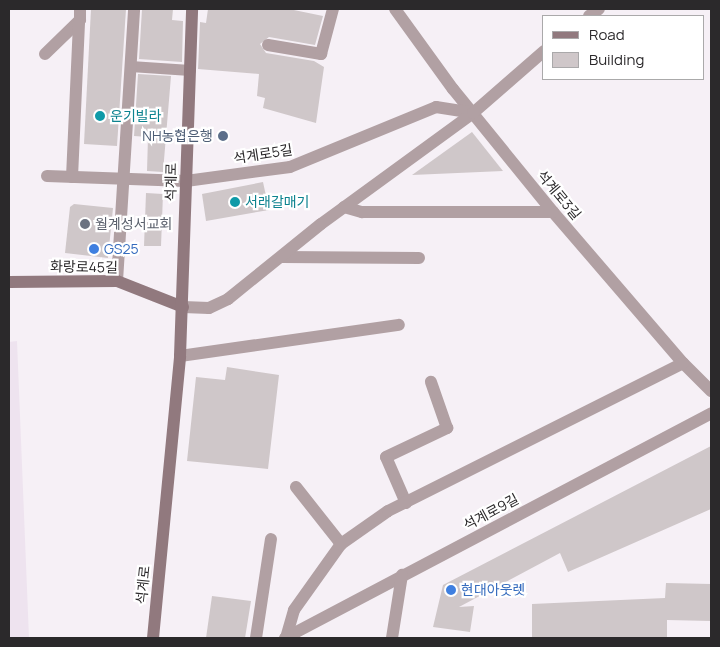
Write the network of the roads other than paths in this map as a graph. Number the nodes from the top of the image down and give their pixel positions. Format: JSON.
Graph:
{"nodes":[{"id":1,"x":134,"y":9,"type":"edge"},
{"id":2,"x":192,"y":9,"type":"edge"},
{"id":3,"x":333,"y":9,"type":"edge"},
{"id":4,"x":395,"y":9,"type":"edge"},
{"id":5,"x":80,"y":15,"type":"edge"},
{"id":6,"x":268,"y":45,"type":"dead end"},
{"id":7,"x":542,"y":53,"type":"edge"},
{"id":8,"x":45,"y":54,"type":"dead end"},
{"id":9,"x":130,"y":66,"type":"junction"},
{"id":10,"x":190,"y":70,"type":"junction"},
{"id":11,"x":473,"y":114,"type":"junction"},
{"id":12,"x":47,"y":176,"type":"dead end"},
{"id":13,"x":72,"y":177,"type":"junction"},
{"id":14,"x":123,"y":178,"type":"junction"},
{"id":15,"x":186,"y":181,"type":"junction"},
{"id":16,"x":344,"y":207,"type":"junction"},
{"id":17,"x":553,"y":212,"type":"junction"},
{"id":18,"x":282,"y":257,"type":"junction"},
{"id":19,"x":419,"y":258,"type":"dead end"},
{"id":20,"x":117,"y":281,"type":"junction"},
{"id":21,"x":9,"y":282,"type":"edge"},
{"id":22,"x":183,"y":307,"type":"junction"},
{"id":23,"x":399,"y":325,"type":"dead end"},
{"id":24,"x":180,"y":356,"type":"junction"},
{"id":25,"x":682,"y":363,"type":"junction"},
{"id":26,"x":431,"y":382,"type":"dead end"},
{"id":27,"x":711,"y":391,"type":"edge"},
{"id":28,"x":711,"y":413,"type":"edge"},
{"id":29,"x":296,"y":487,"type":"dead end"},
{"id":30,"x":406,"y":503,"type":"junction"},
{"id":31,"x":271,"y":539,"type":"dead end"},
{"id":32,"x":341,"y":544,"type":"junction"},
{"id":33,"x":402,"y":576,"type":"junction"},
{"id":34,"x":153,"y":638,"type":"edge"},
{"id":35,"x":256,"y":638,"type":"edge"},
{"id":36,"x":286,"y":638,"type":"edge"},
{"id":37,"x":392,"y":638,"type":"edge"}],
"edges":[{"from":1,"to":9,"type":"street"},
{"from":2,"to":10,"type":"street","name":"석계로"},
{"from":3,"to":6,"type":"street"},
{"from":4,"to":11,"type":"street","name":"석계로3길"},
{"from":5,"to":8,"type":"street"},
{"from":5,"to":13,"type":"street"},
{"from":7,"to":11,"type":"street"},
{"from":9,"to":10,"type":"lane"},
{"from":9,"to":14,"type":"street"},
{"from":10,"to":15,"type":"street","name":"석계로"},
{"from":11,"to":15,"type":"street","name":"석계로5길"},
{"from":11,"to":16,"type":"street"},
{"from":11,"to":17,"type":"street","name":"석계로3길"},
{"from":12,"to":13,"type":"street","name":"석계로5길"},
{"from":13,"to":14,"type":"street","name":"석계로5길"},
{"from":14,"to":15,"type":"street","name":"석계로5길"},
{"from":14,"to":20,"type":"street"},
{"from":15,"to":22,"type":"street","name":"석계로"},
{"from":16,"to":17,"type":"street"},
{"from":16,"to":18,"type":"street"},
{"from":17,"to":25,"type":"street","name":"석계로3길"},
{"from":18,"to":19,"type":"street"},
{"from":18,"to":22,"type":"street"},
{"from":20,"to":21,"type":"street","name":"화랑로45길"},
{"from":20,"to":22,"type":"street","name":"화랑로45길"},
{"from":22,"to":24,"type":"street","name":"석계로"},
{"from":23,"to":24,"type":"street"},
{"from":24,"to":34,"type":"street","name":"석계로"},
{"from":25,"to":27,"type":"street","name":"석계로3길"},
{"from":25,"to":30,"type":"street"},
{"from":26,"to":30,"type":"street"},
{"from":28,"to":33,"type":"street","name":"석계로9길"},
{"from":29,"to":32,"type":"street"},
{"from":30,"to":32,"type":"street"},
{"from":31,"to":35,"type":"street"},
{"from":32,"to":36,"type":"street"},
{"from":33,"to":36,"type":"street","name":"석계로9길"},
{"from":33,"to":37,"type":"street"}]}
